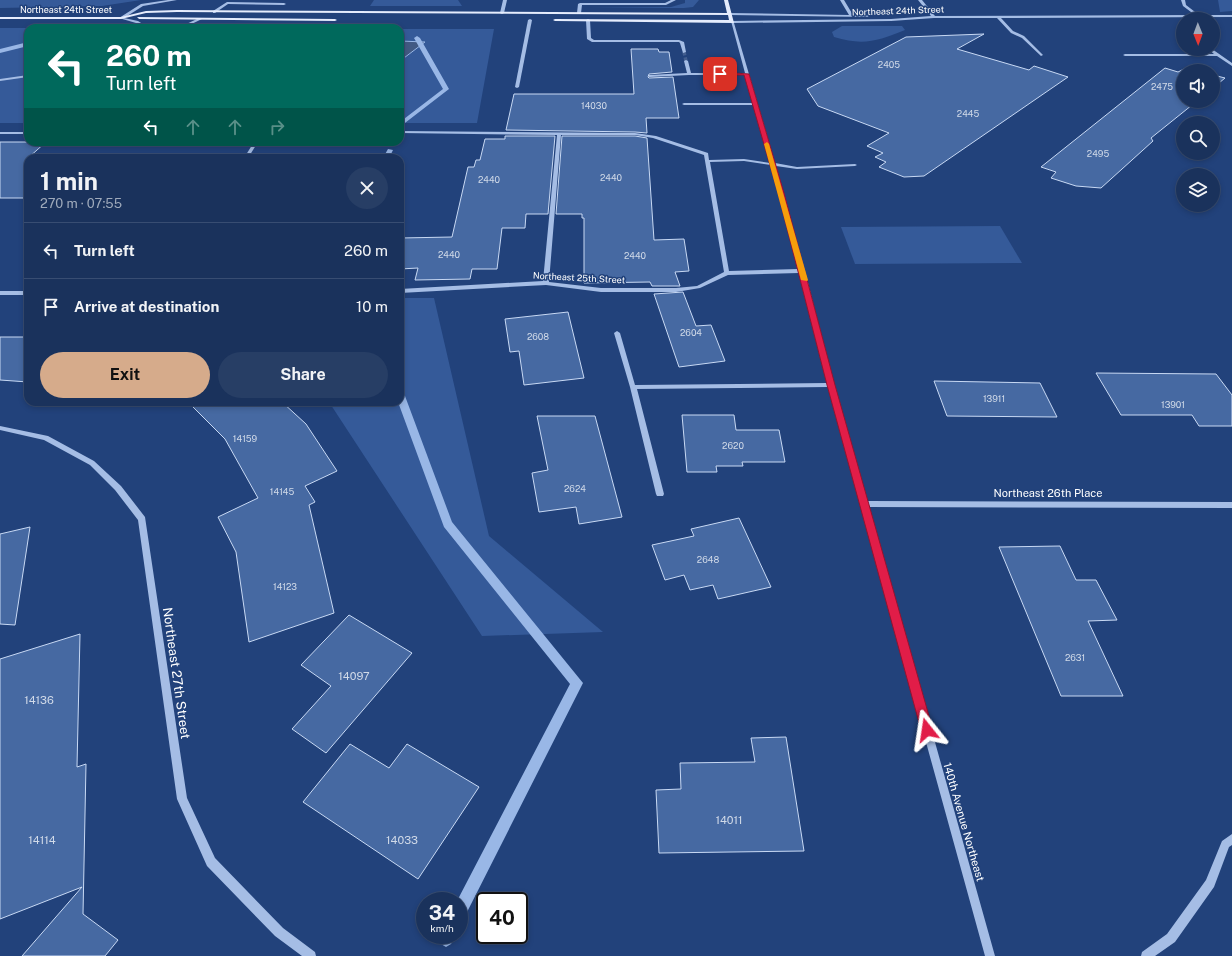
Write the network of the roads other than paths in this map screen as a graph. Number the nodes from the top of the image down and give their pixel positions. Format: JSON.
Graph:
{"nodes":[{"id":1,"x":175,"y":0,"type":"edge"},
{"id":2,"x":224,"y":0,"type":"edge"},
{"id":3,"x":505,"y":0,"type":"edge"},
{"id":4,"x":674,"y":0,"type":"edge"},
{"id":5,"x":726,"y":0,"type":"edge"},
{"id":6,"x":842,"y":0,"type":"edge"},
{"id":7,"x":920,"y":0,"type":"edge"},
{"id":8,"x":1184,"y":0,"type":"edge"},
{"id":9,"x":227,"y":3,"type":"junction"},
{"id":10,"x":284,"y":4,"type":"dead end"},
{"id":11,"x":214,"y":12,"type":"junction"},
{"id":12,"x":293,"y":12,"type":"junction"},
{"id":13,"x":1193,"y":12,"type":"edge"},
{"id":14,"x":502,"y":13,"type":"junction"},
{"id":15,"x":580,"y":13,"type":"junction"},
{"id":16,"x":730,"y":14,"type":"junction"},
{"id":17,"x":851,"y":15,"type":"junction"},
{"id":18,"x":997,"y":16,"type":"junction"},
{"id":19,"x":1174,"y":16,"type":"edge"},
{"id":20,"x":1220,"y":16,"type":"edge"},
{"id":21,"x":1232,"y":16,"type":"edge"},
{"id":22,"x":910,"y":17,"type":"junction"},
{"id":23,"x":934,"y":17,"type":"junction"},
{"id":24,"x":0,"y":18,"type":"edge"},
{"id":25,"x":121,"y":18,"type":"junction"},
{"id":26,"x":200,"y":19,"type":"junction"},
{"id":27,"x":341,"y":20,"type":"dead end"},
{"id":28,"x":522,"y":20,"type":"dead end"},
{"id":29,"x":530,"y":20,"type":"junction"},
{"id":30,"x":537,"y":20,"type":"dead end"},
{"id":31,"x":552,"y":20,"type":"dead end"},
{"id":32,"x":588,"y":20,"type":"junction"},
{"id":33,"x":732,"y":22,"type":"junction"},
{"id":34,"x":140,"y":24,"type":"edge"},
{"id":35,"x":189,"y":24,"type":"edge"},
{"id":36,"x":684,"y":52,"type":"tunnel mouth"},
{"id":37,"x":1041,"y":55,"type":"dead end"},
{"id":38,"x":1125,"y":55,"type":"dead end"},
{"id":39,"x":1176,"y":55,"type":"edge"},
{"id":40,"x":1219,"y":56,"type":"edge"},
{"id":41,"x":686,"y":61,"type":"tunnel mouth"},
{"id":42,"x":1232,"y":65,"type":"edge"},
{"id":43,"x":689,"y":74,"type":"junction"},
{"id":44,"x":746,"y":74,"type":"junction"},
{"id":45,"x":650,"y":76,"type":"dead end"},
{"id":46,"x":24,"y":77,"type":"edge"},
{"id":47,"x":0,"y":80,"type":"edge"},
{"id":48,"x":517,"y":87,"type":"dead end"},
{"id":49,"x":684,"y":104,"type":"dead end"},
{"id":50,"x":755,"y":104,"type":"junction"},
{"id":51,"x":404,"y":132,"type":"edge"},
{"id":52,"x":0,"y":133,"type":"edge"},
{"id":53,"x":24,"y":133,"type":"edge"},
{"id":54,"x":559,"y":134,"type":"junction"},
{"id":55,"x":707,"y":161,"type":"junction"},
{"id":56,"x":772,"y":164,"type":"junction"},
{"id":57,"x":855,"y":165,"type":"dead end"},
{"id":58,"x":802,"y":271,"type":"junction"},
{"id":59,"x":727,"y":273,"type":"junction"},
{"id":60,"x":546,"y":283,"type":"junction"},
{"id":61,"x":404,"y":291,"type":"edge"},
{"id":62,"x":0,"y":293,"type":"edge"},
{"id":63,"x":24,"y":293,"type":"edge"},
{"id":64,"x":617,"y":333,"type":"dead end"},
{"id":65,"x":831,"y":385,"type":"junction"},
{"id":66,"x":633,"y":387,"type":"junction"},
{"id":67,"x":0,"y":428,"type":"edge"},
{"id":68,"x":660,"y":494,"type":"dead end"},
{"id":69,"x":865,"y":504,"type":"junction"},
{"id":70,"x":1232,"y":505,"type":"edge"},
{"id":71,"x":1232,"y":839,"type":"edge"},
{"id":72,"x":311,"y":956,"type":"edge"},
{"id":73,"x":990,"y":956,"type":"edge"},
{"id":74,"x":1146,"y":956,"type":"edge"}],
"edges":[{"from":1,"to":25,"type":"street"},
{"from":2,"to":9,"type":"street"},
{"from":3,"to":14,"type":"street"},
{"from":4,"to":15,"type":"street"},
{"from":5,"to":16,"type":"main road","name":"140th Avenue Northeast"},
{"from":6,"to":17,"type":"street"},
{"from":7,"to":23,"type":"street"},
{"from":8,"to":13,"type":"street"},
{"from":9,"to":10,"type":"street"},
{"from":9,"to":11,"type":"street"},
{"from":11,"to":12,"type":"main road","name":"Northeast 24th Street"},
{"from":11,"to":25,"type":"main road","name":"Northeast 24th Street"},
{"from":12,"to":14,"type":"main road","name":"Northeast 24th Street"},
{"from":12,"to":26,"type":"main road"},
{"from":14,"to":15,"type":"main road","name":"Northeast 24th Street"},
{"from":15,"to":16,"type":"main road","name":"Northeast 24th Street"},
{"from":16,"to":17,"type":"street"},
{"from":16,"to":33,"type":"main road","name":"140th Avenue Northeast"},
{"from":17,"to":22,"type":"street"},
{"from":18,"to":19,"type":"street","name":"Northeast 24th Street"},
{"from":18,"to":23,"type":"street","name":"Northeast 24th Street"},
{"from":18,"to":37,"type":"street"},
{"from":20,"to":21,"type":"street","name":"Northeast 24th Street"},
{"from":22,"to":23,"type":"street","name":"Northeast 24th Street"},
{"from":22,"to":33,"type":"street","name":"Northeast 24th Street"},
{"from":24,"to":25,"type":"main road","name":"Northeast 24th Street"},
{"from":25,"to":26,"type":"main road"},
{"from":25,"to":34,"type":"street"},
{"from":26,"to":27,"type":"main road"},
{"from":26,"to":35,"type":"street"},
{"from":28,"to":29,"type":"main road"},
{"from":29,"to":30,"type":"main road"},
{"from":29,"to":48,"type":"street"},
{"from":31,"to":32,"type":"main road"},
{"from":32,"to":33,"type":"main road"},
{"from":32,"to":36,"type":"street"},
{"from":33,"to":44,"type":"street","name":"140th Avenue Northeast"},
{"from":38,"to":39,"type":"street"},
{"from":40,"to":42,"type":"street"},
{"from":41,"to":43,"type":"street"},
{"from":43,"to":44,"type":"street"},
{"from":43,"to":45,"type":"street"},
{"from":44,"to":50,"type":"street","name":"140th Avenue Northeast"},
{"from":46,"to":47,"type":"street"},
{"from":49,"to":50,"type":"street"},
{"from":50,"to":56,"type":"street","name":"140th Avenue Northeast"},
{"from":51,"to":54,"type":"street"},
{"from":52,"to":53,"type":"street"},
{"from":54,"to":55,"type":"street"},
{"from":54,"to":60,"type":"street"},
{"from":55,"to":56,"type":"street"},
{"from":55,"to":59,"type":"street"},
{"from":56,"to":57,"type":"street"},
{"from":56,"to":58,"type":"street","name":"140th Avenue Northeast"},
{"from":58,"to":59,"type":"street","name":"Northeast 25th Street"},
{"from":58,"to":65,"type":"street","name":"140th Avenue Northeast"},
{"from":59,"to":60,"type":"street","name":"Northeast 25th Street"},
{"from":60,"to":61,"type":"street","name":"Northeast 25th Street"},
{"from":62,"to":63,"type":"street"},
{"from":64,"to":66,"type":"street"},
{"from":65,"to":66,"type":"street"},
{"from":65,"to":69,"type":"street","name":"140th Avenue Northeast"},
{"from":66,"to":68,"type":"street"},
{"from":67,"to":72,"type":"street","name":"Northeast 27th Street"},
{"from":69,"to":70,"type":"street","name":"Northeast 26th Place"},
{"from":69,"to":73,"type":"street","name":"140th Avenue Northeast"},
{"from":71,"to":74,"type":"street"}]}
